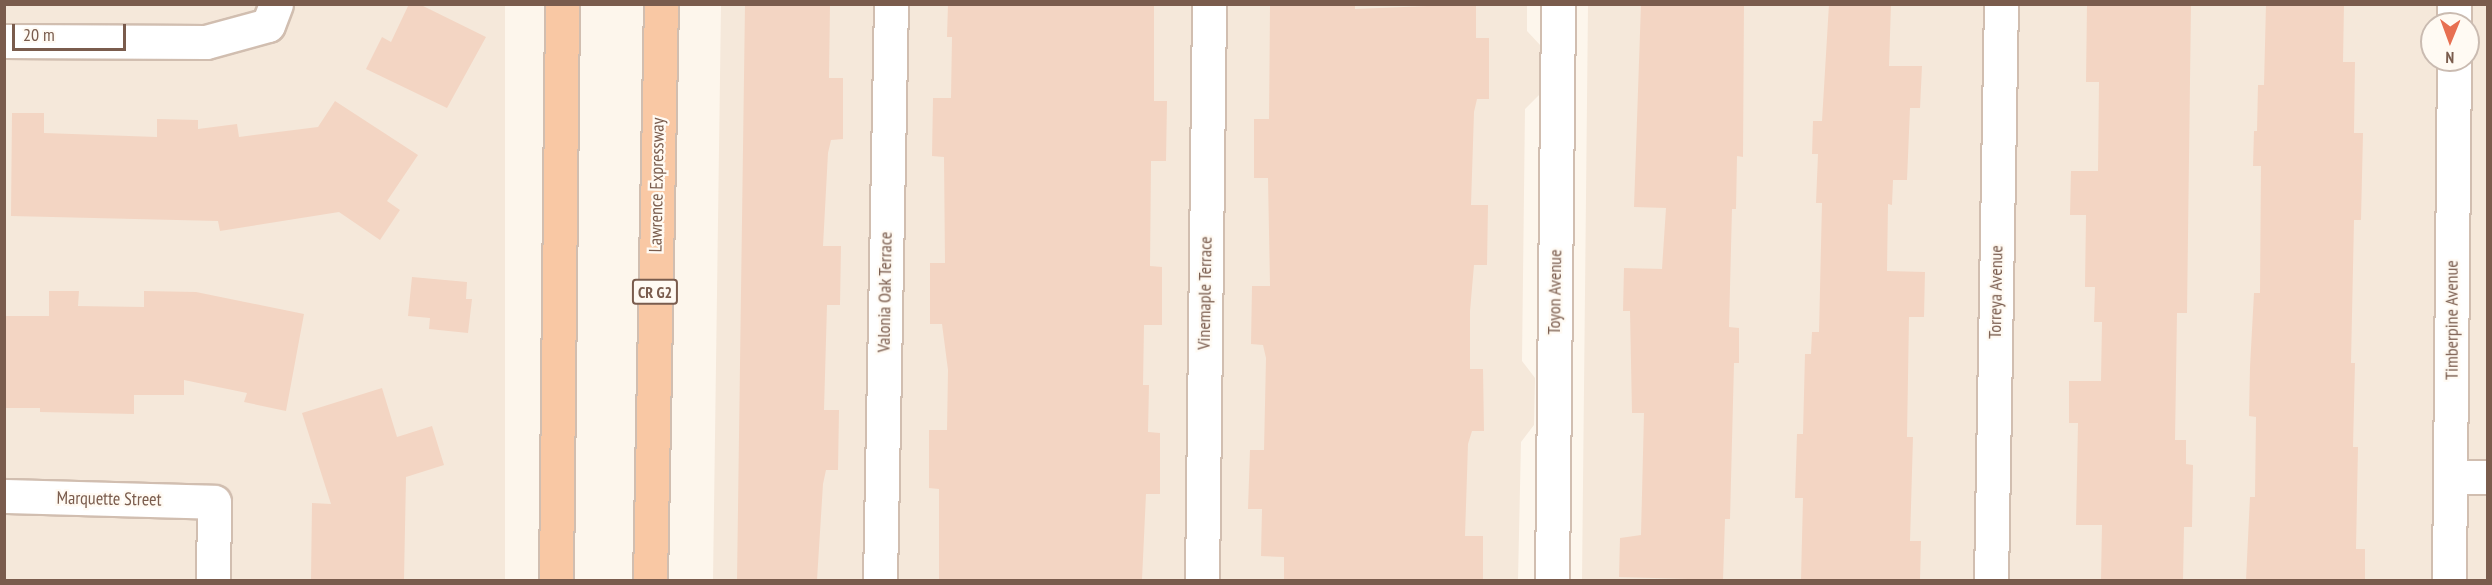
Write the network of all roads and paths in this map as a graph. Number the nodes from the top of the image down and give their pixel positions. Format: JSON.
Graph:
{"nodes":[{"id":1,"x":562,"y":4,"type":"edge"},
{"id":2,"x":661,"y":4,"type":"edge"},
{"id":3,"x":891,"y":4,"type":"edge"},
{"id":4,"x":1209,"y":4,"type":"edge"},
{"id":5,"x":1558,"y":4,"type":"edge"},
{"id":6,"x":2001,"y":4,"type":"edge"},
{"id":7,"x":272,"y":15,"type":"edge"},
{"id":8,"x":4,"y":41,"type":"edge"},
{"id":9,"x":2454,"y":72,"type":"edge"},
{"id":10,"x":2451,"y":476,"type":"junction"},
{"id":11,"x":2487,"y":477,"type":"edge"},
{"id":12,"x":4,"y":496,"type":"edge"},
{"id":13,"x":213,"y":580,"type":"edge"},
{"id":14,"x":556,"y":580,"type":"edge"},
{"id":15,"x":650,"y":580,"type":"edge"},
{"id":16,"x":880,"y":580,"type":"edge"},
{"id":17,"x":1202,"y":580,"type":"edge"},
{"id":18,"x":1552,"y":580,"type":"edge"},
{"id":19,"x":1991,"y":580,"type":"edge"},
{"id":20,"x":2449,"y":580,"type":"edge"}],
"edges":[{"from":1,"to":14,"type":"highway"},
{"from":2,"to":15,"type":"highway","name":"Lawrence Expressway","number":"CR G2"},
{"from":3,"to":16,"type":"street","name":"Valonia Oak Terrace"},
{"from":4,"to":17,"type":"street","name":"Vinemaple Terrace"},
{"from":5,"to":18,"type":"street","name":"Toyon Avenue"},
{"from":6,"to":19,"type":"street","name":"Torreya Avenue"},
{"from":7,"to":8,"type":"street"},
{"from":9,"to":10,"type":"street","name":"Timberpine Avenue"},
{"from":10,"to":11,"type":"street"},
{"from":10,"to":20,"type":"street","name":"Timberpine Avenue"},
{"from":12,"to":13,"type":"street","name":"Marquette Street"}]}
